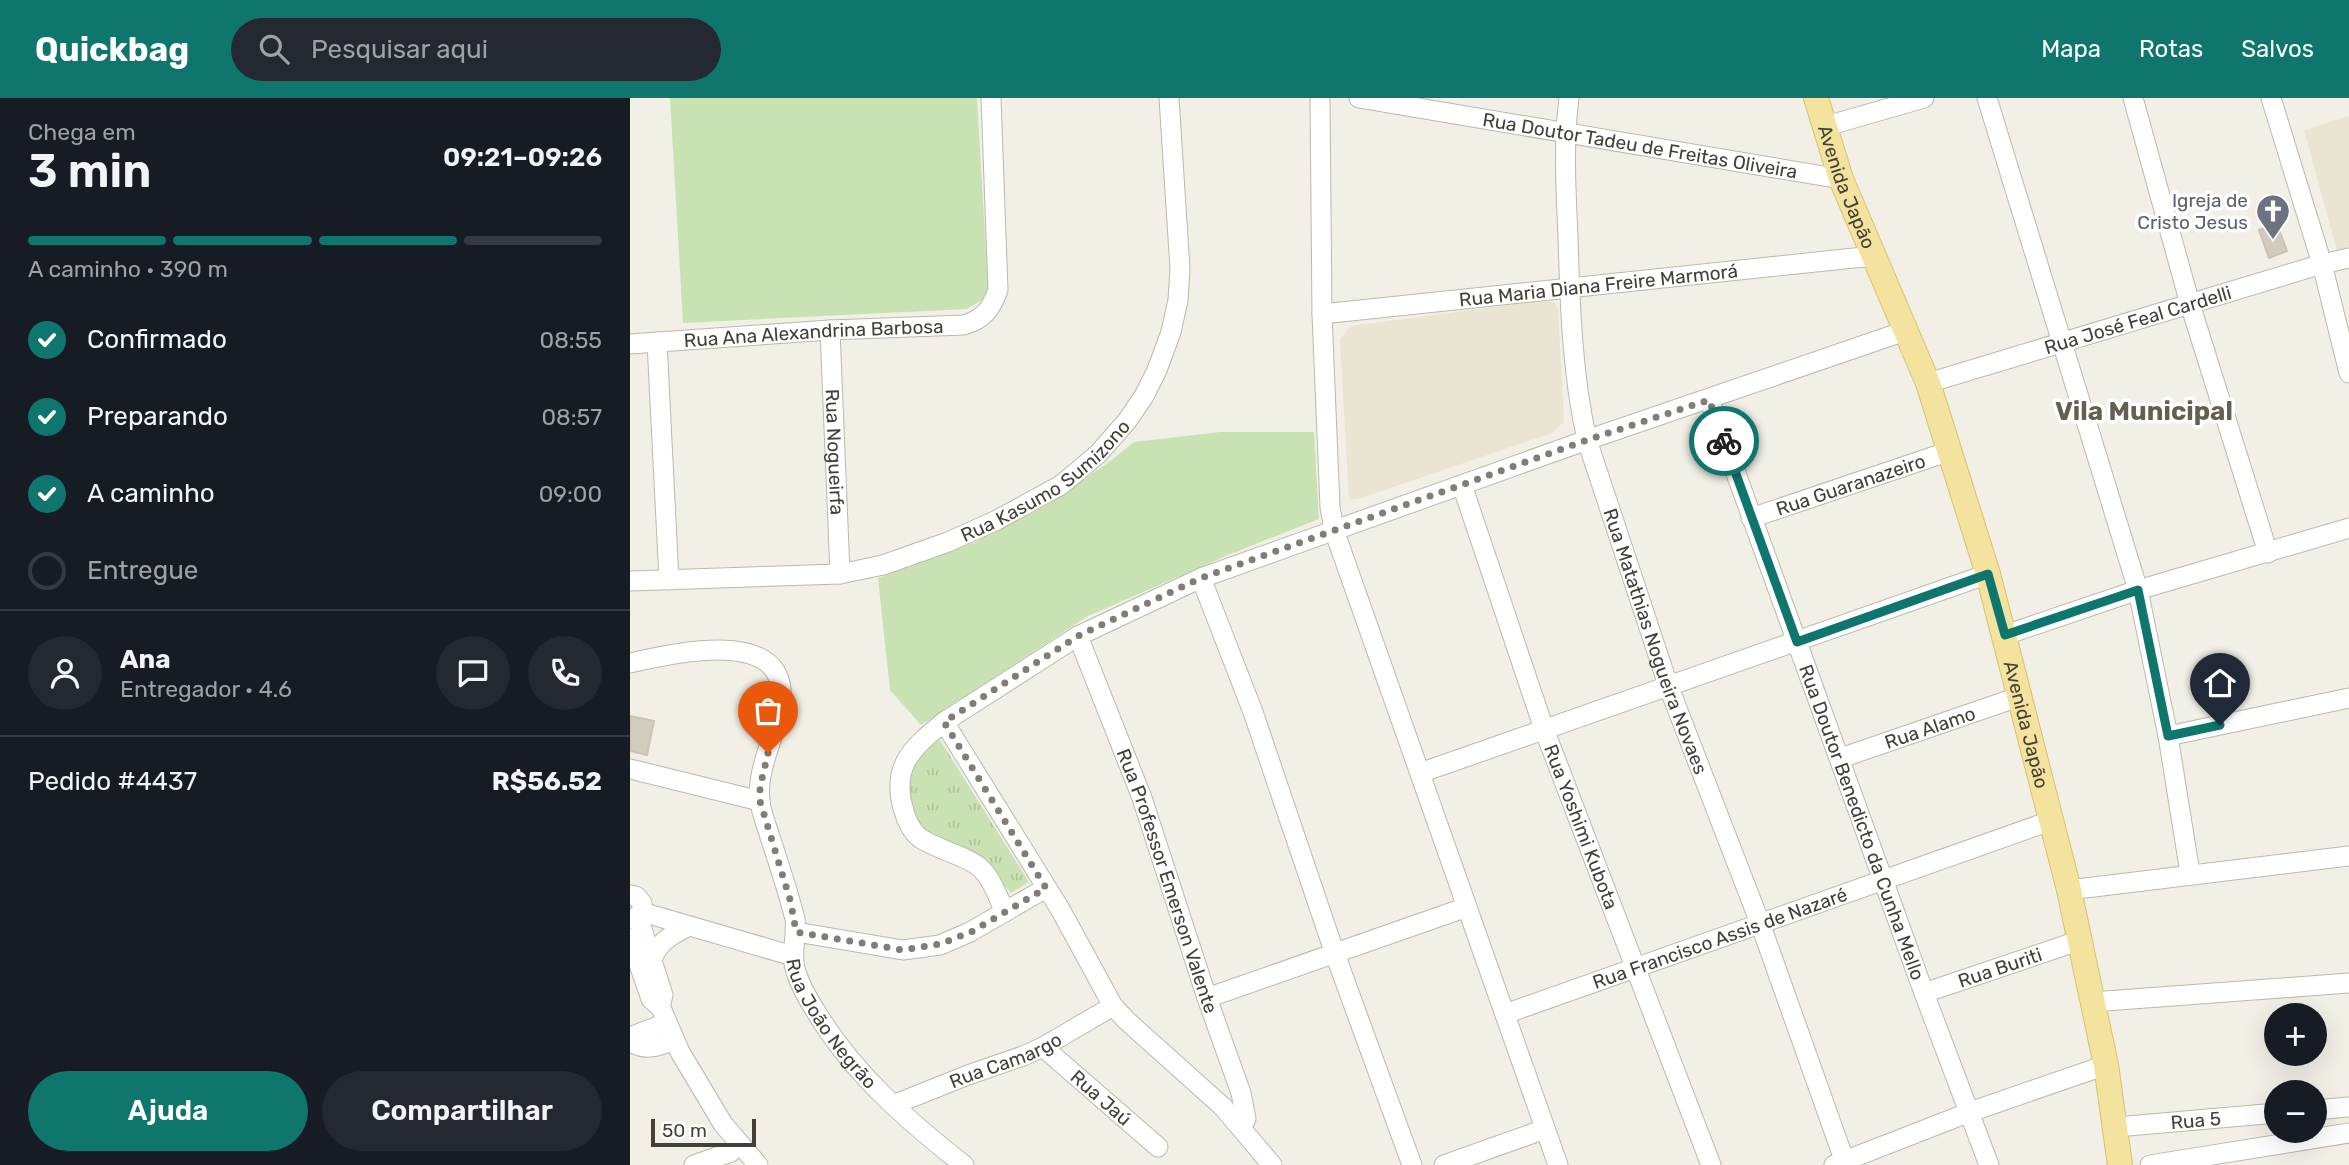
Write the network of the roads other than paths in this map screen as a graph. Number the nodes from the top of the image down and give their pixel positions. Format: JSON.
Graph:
{"nodes":[{"id":1,"x":992,"y":98,"type":"edge"},
{"id":2,"x":1169,"y":98,"type":"edge"},
{"id":3,"x":1320,"y":98,"type":"edge"},
{"id":4,"x":1359,"y":98,"type":"edge"},
{"id":5,"x":1569,"y":98,"type":"edge"},
{"id":6,"x":1816,"y":98,"type":"edge"},
{"id":7,"x":1924,"y":98,"type":"edge"},
{"id":8,"x":1987,"y":98,"type":"edge"},
{"id":9,"x":2133,"y":98,"type":"edge"},
{"id":10,"x":2271,"y":98,"type":"edge"},
{"id":11,"x":1823,"y":127,"type":"junction"},
{"id":12,"x":1565,"y":134,"type":"junction"},
{"id":13,"x":1841,"y":178,"type":"junction"},
{"id":14,"x":1874,"y":256,"type":"junction"},
{"id":15,"x":2349,"y":258,"type":"edge"},
{"id":16,"x":2322,"y":264,"type":"junction"},
{"id":17,"x":1570,"y":288,"type":"junction"},
{"id":18,"x":2190,"y":304,"type":"junction"},
{"id":19,"x":1322,"y":314,"type":"junction"},
{"id":20,"x":830,"y":330,"type":"junction"},
{"id":21,"x":1905,"y":331,"type":"junction"},
{"id":22,"x":657,"y":342,"type":"junction"},
{"id":23,"x":2061,"y":342,"type":"junction"},
{"id":24,"x":630,"y":344,"type":"edge"},
{"id":25,"x":2349,"y":373,"type":"edge"},
{"id":26,"x":1928,"y":383,"type":"junction"},
{"id":27,"x":1709,"y":400,"type":"junction"},
{"id":28,"x":1587,"y":440,"type":"junction"},
{"id":29,"x":1950,"y":451,"type":"junction"},
{"id":30,"x":1462,"y":485,"type":"junction"},
{"id":31,"x":1751,"y":518,"type":"junction"},
{"id":32,"x":2349,"y":528,"type":"edge"},
{"id":33,"x":1334,"y":530,"type":"junction"},
{"id":34,"x":2268,"y":553,"type":"junction"},
{"id":35,"x":840,"y":574,"type":"junction"},
{"id":36,"x":1988,"y":574,"type":"junction"},
{"id":37,"x":1201,"y":578,"type":"junction"},
{"id":38,"x":669,"y":580,"type":"junction"},
{"id":39,"x":630,"y":581,"type":"edge"},
{"id":40,"x":2138,"y":590,"type":"junction"},
{"id":41,"x":2005,"y":635,"type":"junction"},
{"id":42,"x":1078,"y":636,"type":"junction"},
{"id":43,"x":1797,"y":642,"type":"junction"},
{"id":44,"x":630,"y":663,"type":"edge"},
{"id":45,"x":1668,"y":685,"type":"junction"},
{"id":46,"x":2021,"y":696,"type":"junction"},
{"id":47,"x":2349,"y":698,"type":"edge"},
{"id":48,"x":944,"y":722,"type":"junction"},
{"id":49,"x":1544,"y":729,"type":"junction"},
{"id":50,"x":2168,"y":736,"type":"junction"},
{"id":51,"x":1841,"y":758,"type":"junction"},
{"id":52,"x":632,"y":771,"type":"edge"},
{"id":53,"x":1420,"y":773,"type":"junction"},
{"id":54,"x":760,"y":801,"type":"junction"},
{"id":55,"x":2053,"y":820,"type":"junction"},
{"id":56,"x":2349,"y":856,"type":"edge"},
{"id":57,"x":2190,"y":873,"type":"junction"},
{"id":58,"x":1883,"y":880,"type":"junction"},
{"id":59,"x":1046,"y":888,"type":"junction"},
{"id":60,"x":2069,"y":890,"type":"junction"},
{"id":61,"x":634,"y":905,"type":"edge"},
{"id":62,"x":1467,"y":907,"type":"junction"},
{"id":63,"x":1005,"y":912,"type":"junction"},
{"id":64,"x":1760,"y":923,"type":"junction"},
{"id":65,"x":687,"y":927,"type":"junction"},
{"id":66,"x":796,"y":932,"type":"junction"},
{"id":67,"x":630,"y":938,"type":"edge"},
{"id":68,"x":2078,"y":941,"type":"junction"},
{"id":69,"x":1335,"y":954,"type":"junction"},
{"id":70,"x":793,"y":956,"type":"junction"},
{"id":71,"x":652,"y":959,"type":"junction"},
{"id":72,"x":1635,"y":968,"type":"junction"},
{"id":73,"x":2349,"y":983,"type":"edge"},
{"id":74,"x":1924,"y":993,"type":"junction"},
{"id":75,"x":1206,"y":998,"type":"junction"},
{"id":76,"x":2092,"y":1002,"type":"junction"},
{"id":77,"x":1113,"y":1006,"type":"junction"},
{"id":78,"x":1505,"y":1014,"type":"junction"},
{"id":79,"x":667,"y":1024,"type":"junction"},
{"id":80,"x":630,"y":1039,"type":"edge"},
{"id":81,"x":1043,"y":1047,"type":"junction"},
{"id":82,"x":2106,"y":1065,"type":"junction"},
{"id":83,"x":893,"y":1105,"type":"junction"},
{"id":84,"x":2349,"y":1107,"type":"edge"},
{"id":85,"x":2327,"y":1109,"type":"edge"},
{"id":86,"x":1970,"y":1112,"type":"junction"},
{"id":87,"x":2264,"y":1114,"type":"edge"},
{"id":88,"x":1241,"y":1128,"type":"junction"},
{"id":89,"x":2116,"y":1128,"type":"junction"},
{"id":90,"x":1545,"y":1129,"type":"junction"},
{"id":91,"x":2349,"y":1133,"type":"edge"},
{"id":92,"x":1158,"y":1147,"type":"dead end"},
{"id":93,"x":733,"y":1154,"type":"edge"},
{"id":94,"x":1841,"y":1164,"type":"edge"},
{"id":95,"x":694,"y":1165,"type":"edge"},
{"id":96,"x":758,"y":1165,"type":"edge"},
{"id":97,"x":964,"y":1165,"type":"edge"},
{"id":98,"x":1272,"y":1165,"type":"edge"},
{"id":99,"x":1412,"y":1165,"type":"edge"},
{"id":100,"x":1444,"y":1165,"type":"edge"},
{"id":101,"x":1558,"y":1165,"type":"edge"},
{"id":102,"x":1711,"y":1165,"type":"edge"},
{"id":103,"x":1989,"y":1165,"type":"edge"},
{"id":104,"x":2120,"y":1165,"type":"edge"},
{"id":105,"x":2150,"y":1165,"type":"edge"}],
"edges":[{"from":1,"to":20,"type":"street","name":"Rua Ana Alexandrina Barbosa"},
{"from":2,"to":35,"type":"street","name":"Rua Kasumo Sumizono"},
{"from":3,"to":19,"type":"street"},
{"from":4,"to":12,"type":"street","name":"Rua Doutor Tadeu de Freitas Oliveira"},
{"from":5,"to":12,"type":"street","name":"Rua Matathias Nogueira Novaes"},
{"from":6,"to":11,"type":"main road","name":"Avenida Japão"},
{"from":7,"to":11,"type":"street"},
{"from":8,"to":23,"type":"street"},
{"from":9,"to":18,"type":"street"},
{"from":10,"to":16,"type":"street"},
{"from":11,"to":13,"type":"main road","name":"Avenida Japão"},
{"from":12,"to":13,"type":"street","name":"Rua Doutor Tadeu de Freitas Oliveira"},
{"from":12,"to":17,"type":"street","name":"Rua Matathias Nogueira Novaes"},
{"from":13,"to":14,"type":"main road","name":"Avenida Japão"},
{"from":14,"to":17,"type":"street","name":"Rua Maria Diana Freire Marmorá"},
{"from":14,"to":21,"type":"main road","name":"Avenida Japão"},
{"from":15,"to":16,"type":"street","name":"Rua José Feal Cardelli"},
{"from":16,"to":18,"type":"street","name":"Rua José Feal Cardelli"},
{"from":16,"to":25,"type":"street"},
{"from":17,"to":19,"type":"street","name":"Rua Maria Diana Freire Marmorá"},
{"from":17,"to":28,"type":"street","name":"Rua Matathias Nogueira Novaes"},
{"from":18,"to":23,"type":"street","name":"Rua José Feal Cardelli"},
{"from":18,"to":34,"type":"street"},
{"from":19,"to":33,"type":"street"},
{"from":20,"to":22,"type":"street","name":"Rua Ana Alexandrina Barbosa"},
{"from":20,"to":35,"type":"street","name":"Rua Nogueirfa"},
{"from":21,"to":26,"type":"main road","name":"Avenida Japão"},
{"from":21,"to":27,"type":"street"},
{"from":22,"to":24,"type":"street","name":"Rua Ana Alexandrina Barbosa"},
{"from":22,"to":38,"type":"street"},
{"from":23,"to":26,"type":"street","name":"Rua José Feal Cardelli"},
{"from":23,"to":40,"type":"street"},
{"from":26,"to":29,"type":"main road","name":"Avenida Japão"},
{"from":27,"to":28,"type":"street"},
{"from":27,"to":31,"type":"street","name":"Rua Doutor Benedicto da Cunha Mello"},
{"from":28,"to":30,"type":"street"},
{"from":28,"to":45,"type":"street","name":"Rua Matathias Nogueira Novaes"},
{"from":29,"to":31,"type":"street","name":"Rua Guaranazeiro"},
{"from":29,"to":36,"type":"main road","name":"Avenida Japão"},
{"from":30,"to":33,"type":"street"},
{"from":30,"to":49,"type":"street","name":"Rua Yoshimi Kubota"},
{"from":31,"to":43,"type":"street","name":"Rua Doutor Benedicto da Cunha Mello"},
{"from":32,"to":34,"type":"street"},
{"from":33,"to":37,"type":"street"},
{"from":33,"to":53,"type":"street"},
{"from":34,"to":40,"type":"street"},
{"from":35,"to":38,"type":"street","name":"Rua Kasumo Sumizono"},
{"from":36,"to":41,"type":"main road","name":"Avenida Japão"},
{"from":36,"to":43,"type":"street"},
{"from":37,"to":42,"type":"street"},
{"from":37,"to":69,"type":"street"},
{"from":38,"to":39,"type":"street","name":"Rua Kasumo Sumizono"},
{"from":40,"to":41,"type":"street"},
{"from":40,"to":50,"type":"street"},
{"from":41,"to":46,"type":"main road","name":"Avenida Japão"},
{"from":42,"to":48,"type":"street"},
{"from":42,"to":75,"type":"street","name":"Rua Professor Emerson Valente"},
{"from":43,"to":45,"type":"street"},
{"from":43,"to":51,"type":"street","name":"Rua Doutor Benedicto da Cunha Mello"},
{"from":44,"to":54,"type":"street"},
{"from":45,"to":49,"type":"street"},
{"from":45,"to":64,"type":"street","name":"Rua Matathias Nogueira Novaes"},
{"from":46,"to":51,"type":"street","name":"Rua Alamo"},
{"from":46,"to":55,"type":"main road","name":"Avenida Japão"},
{"from":47,"to":50,"type":"street"},
{"from":48,"to":59,"type":"street"},
{"from":48,"to":63,"type":"street"},
{"from":49,"to":53,"type":"street"},
{"from":49,"to":72,"type":"street","name":"Rua Yoshimi Kubota"},
{"from":50,"to":57,"type":"street"},
{"from":51,"to":58,"type":"street","name":"Rua Doutor Benedicto da Cunha Mello"},
{"from":52,"to":54,"type":"street"},
{"from":53,"to":62,"type":"street"},
{"from":54,"to":66,"type":"street","name":"Rua João Negrão"},
{"from":55,"to":58,"type":"street","name":"Rua Francisco Assis de Nazaré"},
{"from":55,"to":60,"type":"main road","name":"Avenida Japão"},
{"from":56,"to":57,"type":"street"},
{"from":57,"to":60,"type":"street"},
{"from":58,"to":64,"type":"street","name":"Rua Francisco Assis de Nazaré"},
{"from":58,"to":74,"type":"street","name":"Rua Doutor Benedicto da Cunha Mello"},
{"from":59,"to":63,"type":"street","name":"Rua João Negrão"},
{"from":59,"to":77,"type":"street"},
{"from":60,"to":68,"type":"main road","name":"Avenida Japão"},
{"from":61,"to":65,"type":"street"},
{"from":61,"to":71,"type":"street"},
{"from":62,"to":69,"type":"street"},
{"from":62,"to":78,"type":"street"},
{"from":63,"to":66,"type":"street","name":"Rua João Negrão"},
{"from":64,"to":72,"type":"street","name":"Rua Francisco Assis de Nazaré"},
{"from":64,"to":94,"type":"street","name":"Rua Matathias Nogueira Novaes"},
{"from":65,"to":70,"type":"street"},
{"from":65,"to":71,"type":"street"},
{"from":66,"to":70,"type":"street","name":"Rua João Negrão"},
{"from":67,"to":79,"type":"street"},
{"from":68,"to":74,"type":"street","name":"Rua Buriti"},
{"from":68,"to":76,"type":"main road","name":"Avenida Japão"},
{"from":69,"to":75,"type":"street"},
{"from":69,"to":99,"type":"street"},
{"from":70,"to":83,"type":"street","name":"Rua João Negrão"},
{"from":71,"to":79,"type":"street"},
{"from":72,"to":78,"type":"street","name":"Rua Francisco Assis de Nazaré"},
{"from":72,"to":102,"type":"street","name":"Rua Yoshimi Kubota"},
{"from":73,"to":76,"type":"street"},
{"from":74,"to":86,"type":"street","name":"Rua Doutor Benedicto da Cunha Mello"},
{"from":75,"to":88,"type":"street","name":"Rua Professor Emerson Valente"},
{"from":76,"to":82,"type":"main road","name":"Avenida Japão"},
{"from":77,"to":81,"type":"street","name":"Rua Camargo"},
{"from":77,"to":88,"type":"street"},
{"from":78,"to":90,"type":"street"},
{"from":79,"to":80,"type":"street"},
{"from":79,"to":93,"type":"street"},
{"from":81,"to":83,"type":"street","name":"Rua Camargo"},
{"from":81,"to":92,"type":"street","name":"Rua Jaú"},
{"from":82,"to":86,"type":"street"},
{"from":82,"to":89,"type":"main road","name":"Avenida Japão"},
{"from":83,"to":97,"type":"street","name":"Rua João Negrão"},
{"from":84,"to":85,"type":"street"},
{"from":86,"to":94,"type":"street"},
{"from":86,"to":103,"type":"street","name":"Rua Doutor Benedicto da Cunha Mello"},
{"from":87,"to":89,"type":"street","name":"Rua 5"},
{"from":88,"to":98,"type":"street"},
{"from":89,"to":104,"type":"main road","name":"Avenida Japão"},
{"from":90,"to":100,"type":"street"},
{"from":90,"to":101,"type":"street"},
{"from":91,"to":105,"type":"street"},
{"from":93,"to":95,"type":"street"},
{"from":93,"to":96,"type":"street"}]}
